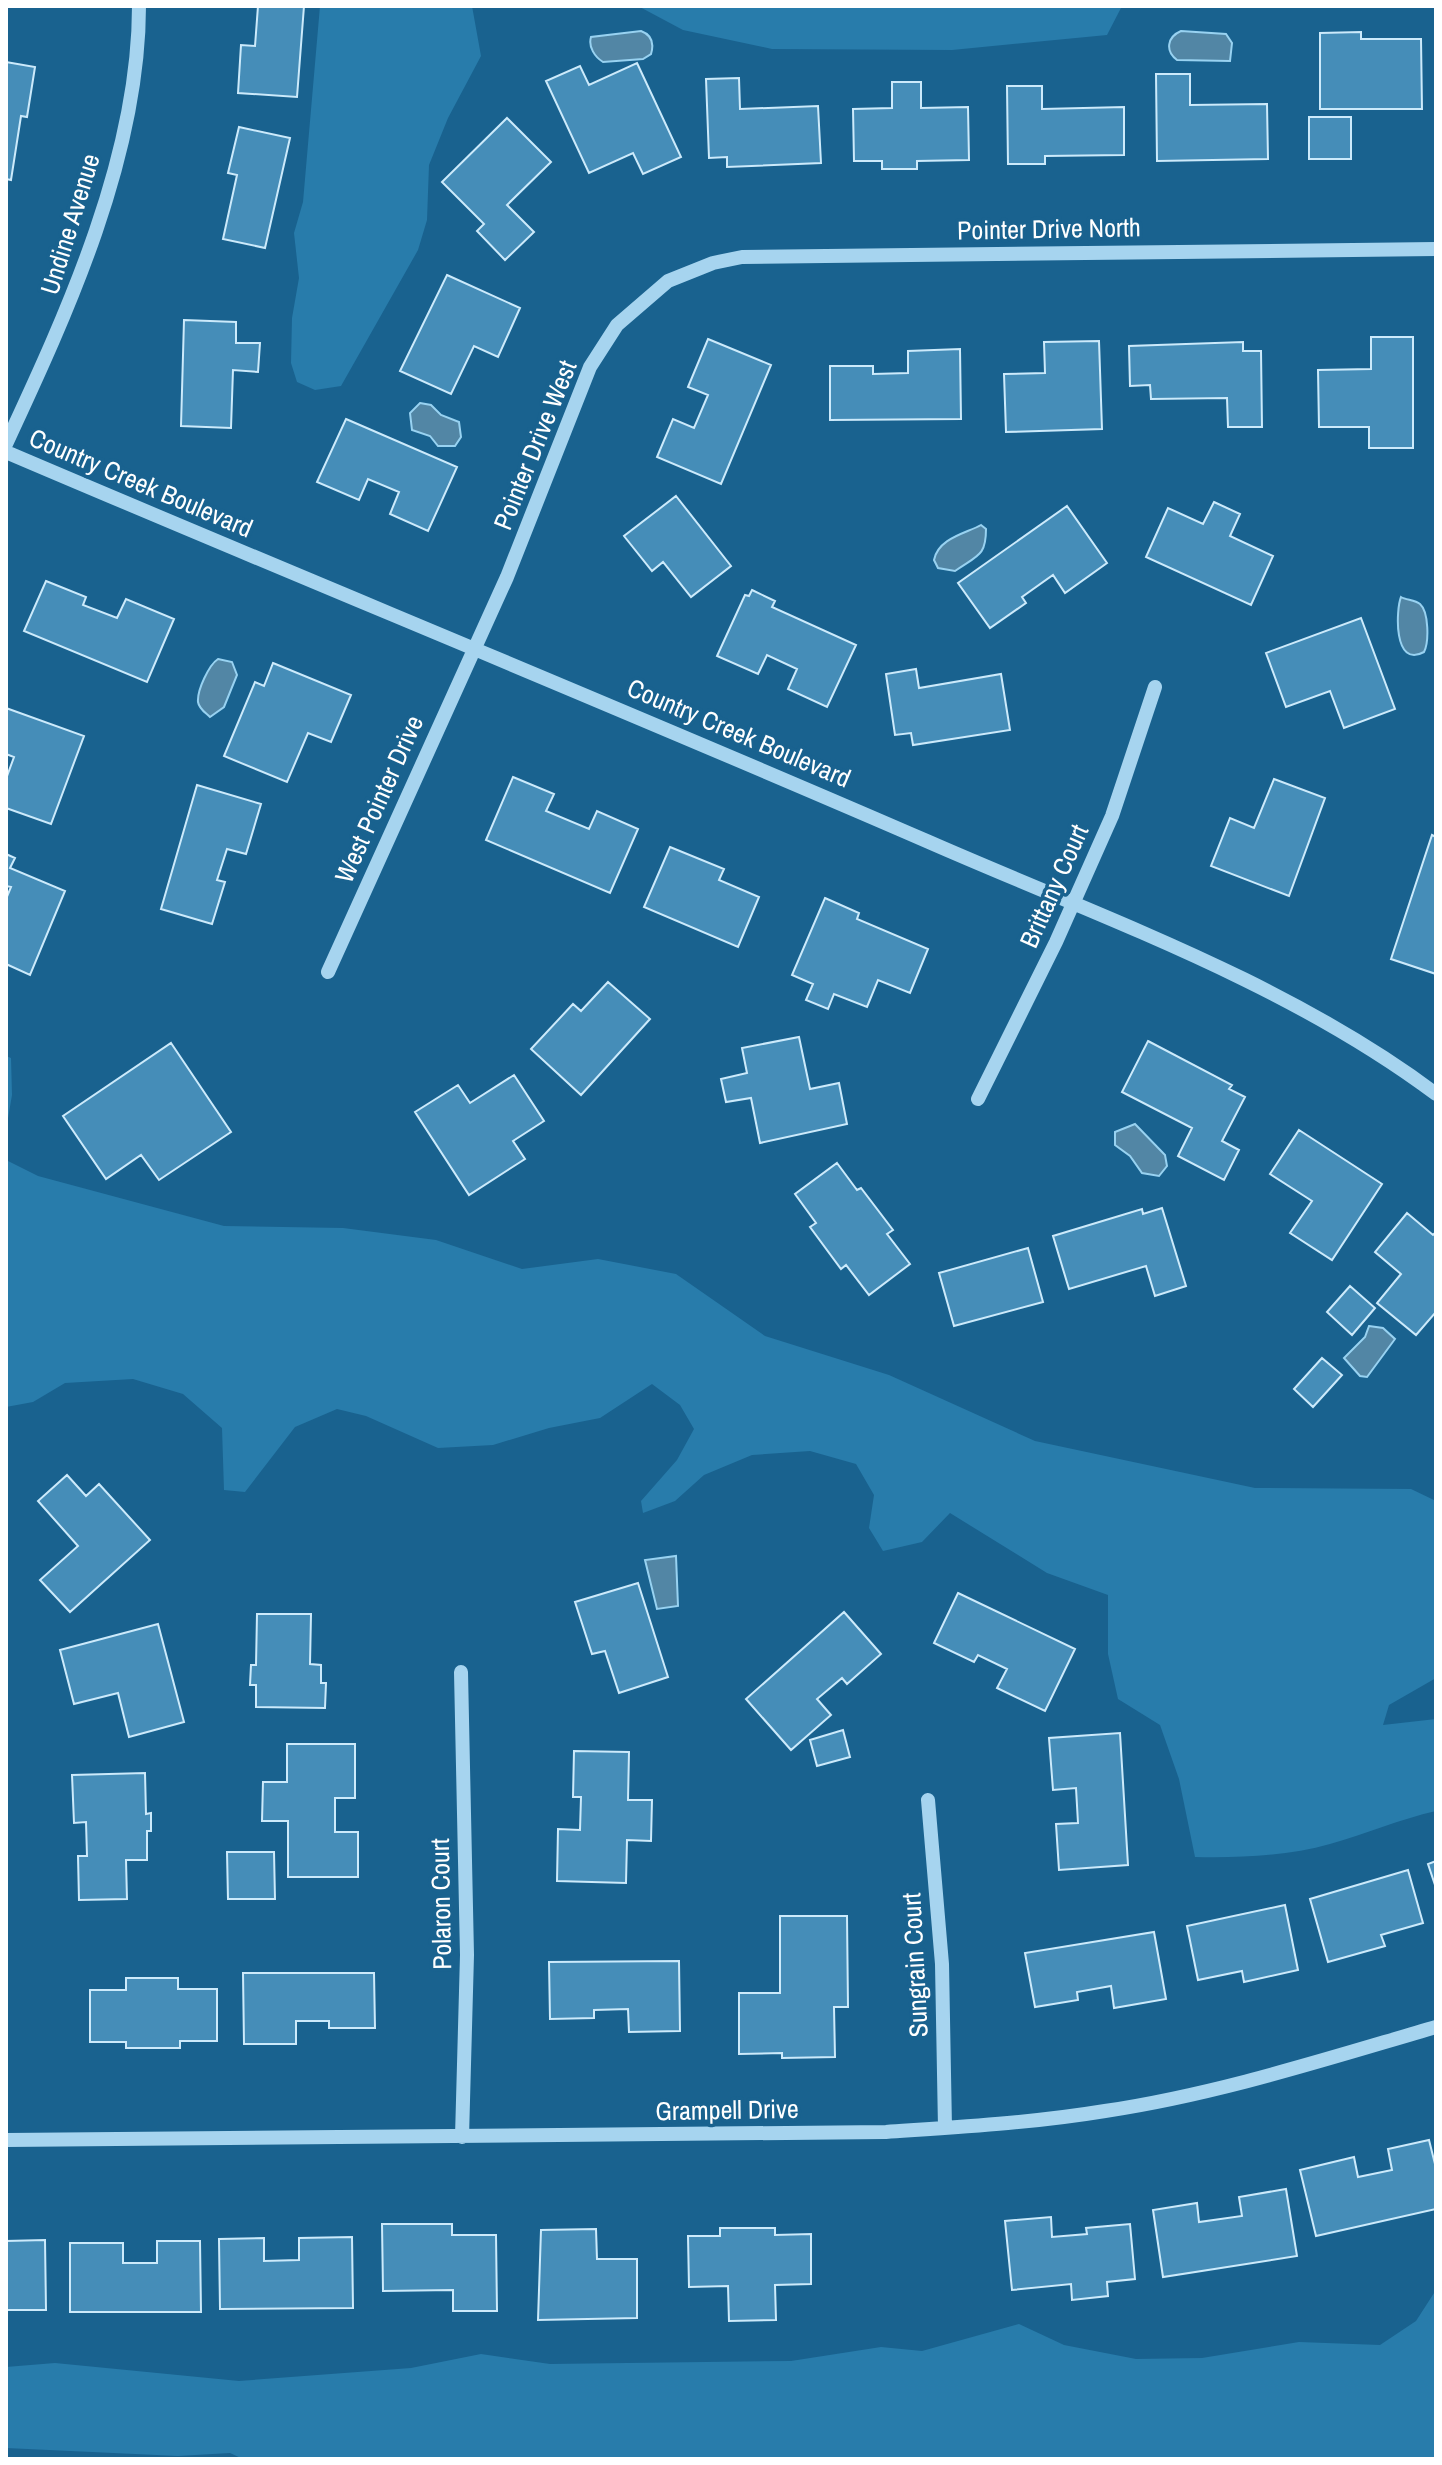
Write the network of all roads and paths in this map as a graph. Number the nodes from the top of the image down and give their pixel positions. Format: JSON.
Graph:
{"nodes":[{"id":1,"x":139,"y":6,"type":"edge"},
{"id":2,"x":1436,"y":249,"type":"edge"},
{"id":3,"x":668,"y":281,"type":"joint"},
{"id":4,"x":6,"y":444,"type":"edge"},
{"id":5,"x":6,"y":452,"type":"edge"},
{"id":6,"x":473,"y":646,"type":"junction"},
{"id":7,"x":1155,"y":687,"type":"dead end"},
{"id":8,"x":1073,"y":905,"type":"junction"},
{"id":9,"x":328,"y":972,"type":"dead end"},
{"id":10,"x":1436,"y":1094,"type":"edge"},
{"id":11,"x":978,"y":1099,"type":"dead end"},
{"id":12,"x":461,"y":1672,"type":"dead end"},
{"id":13,"x":928,"y":1800,"type":"dead end"},
{"id":14,"x":1436,"y":2027,"type":"edge"},
{"id":15,"x":945,"y":2128,"type":"junction"},
{"id":16,"x":462,"y":2137,"type":"junction"},
{"id":17,"x":6,"y":2140,"type":"edge"}],
"edges":[{"from":1,"to":4,"type":"street","name":"Undine Avenue"},
{"from":2,"to":3,"type":"street","name":"Pointer Drive North"},
{"from":3,"to":6,"type":"street","name":"Pointer Drive West"},
{"from":5,"to":6,"type":"street","name":"Country Creek Boulevard"},
{"from":6,"to":8,"type":"street","name":"Country Creek Boulevard"},
{"from":6,"to":9,"type":"street","name":"West Pointer Drive"},
{"from":7,"to":8,"type":"street","name":"Brittany Court"},
{"from":8,"to":10,"type":"street","name":"Country Creek Boulevard"},
{"from":8,"to":11,"type":"street","name":"Brittany Court"},
{"from":12,"to":16,"type":"street","name":"Polaron Court"},
{"from":13,"to":15,"type":"street","name":"Sungrain Court"},
{"from":14,"to":15,"type":"street","name":"Grampell Drive"},
{"from":15,"to":16,"type":"street","name":"Grampell Drive"},
{"from":16,"to":17,"type":"street","name":"Grampell Drive"}]}
